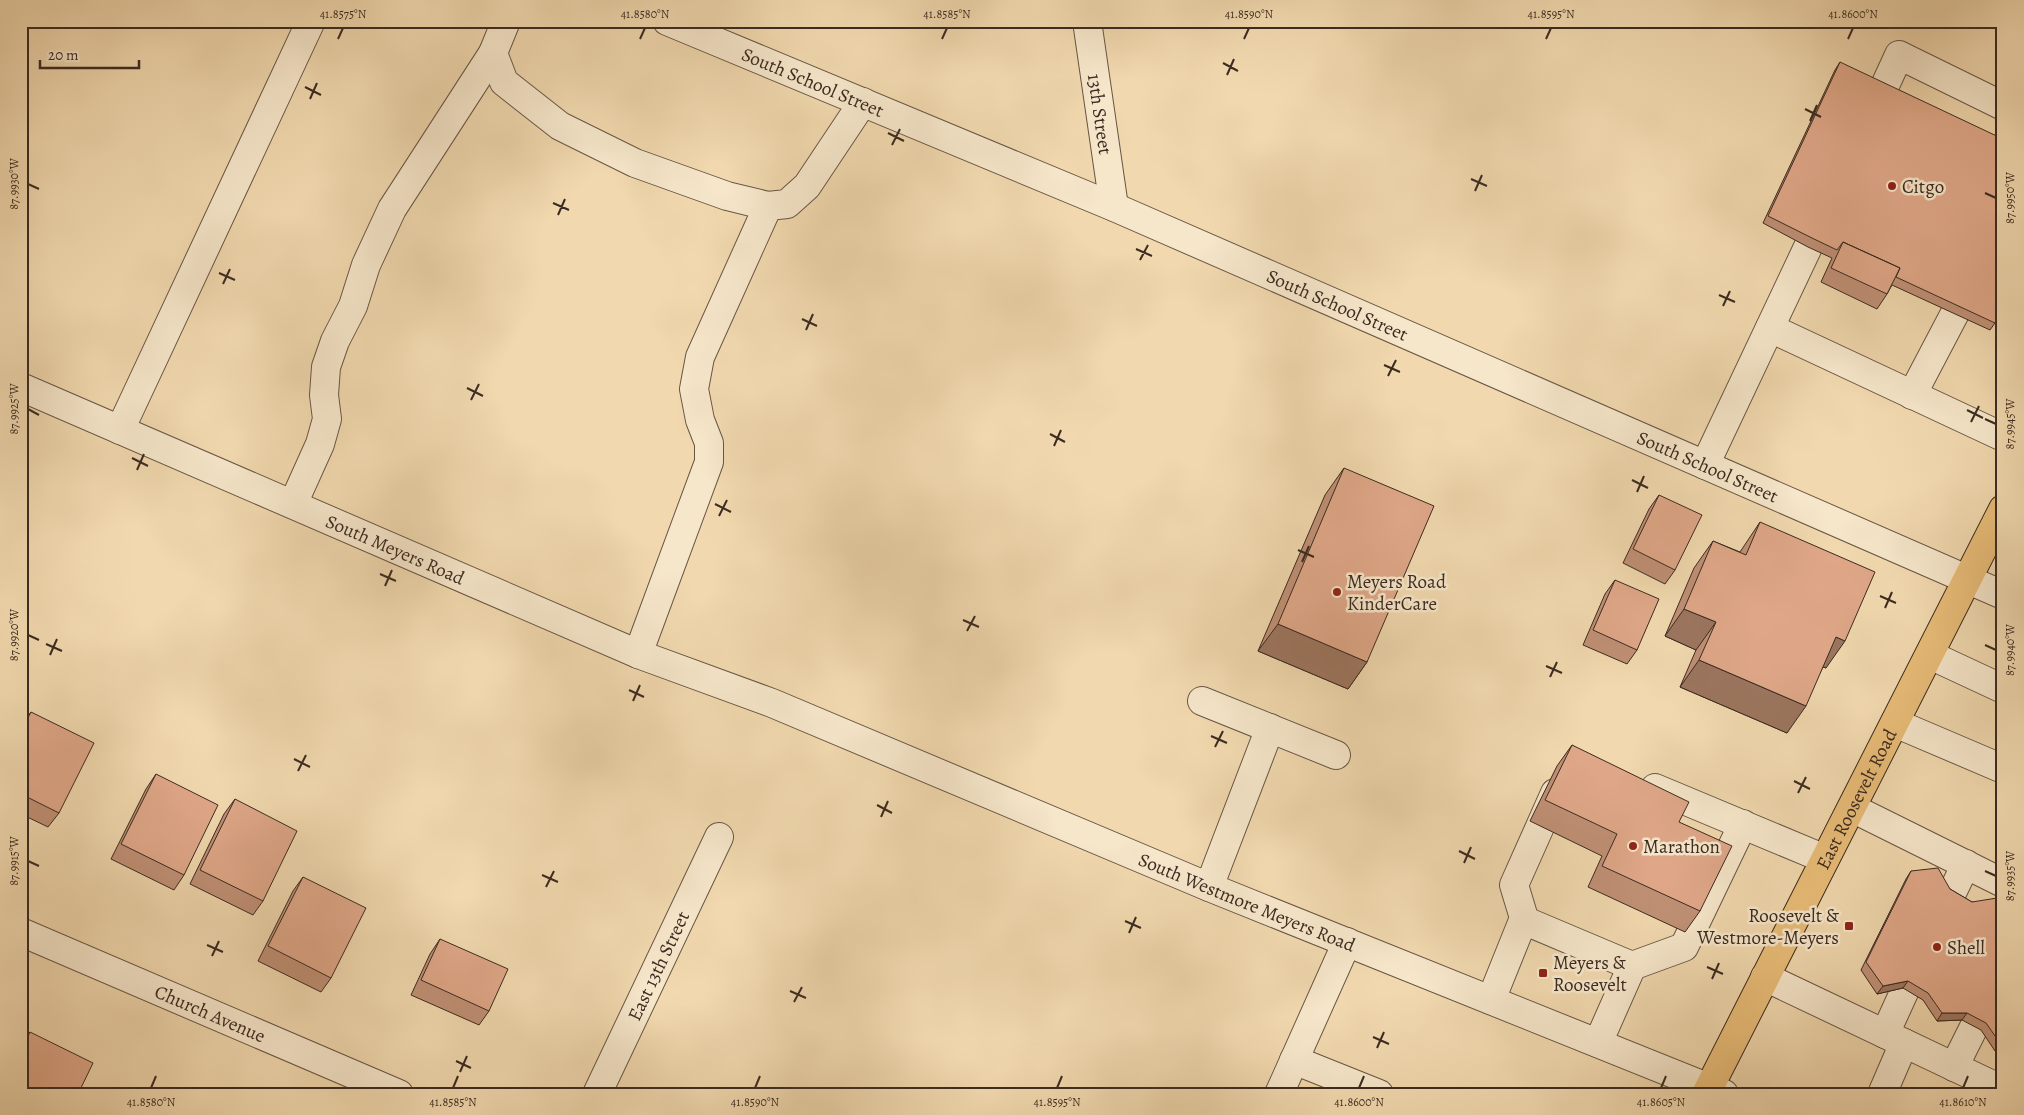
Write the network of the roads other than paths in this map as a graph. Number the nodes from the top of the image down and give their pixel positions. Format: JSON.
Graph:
{"nodes":[{"id":1,"x":311,"y":21,"type":"edge"},
{"id":2,"x":506,"y":21,"type":"edge"},
{"id":3,"x":667,"y":21,"type":"edge"},
{"id":4,"x":1088,"y":21,"type":"edge"},
{"id":5,"x":493,"y":53,"type":"junction"},
{"id":6,"x":1882,"y":92,"type":"edge"},
{"id":7,"x":862,"y":102,"type":"junction"},
{"id":8,"x":2003,"y":106,"type":"edge"},
{"id":9,"x":768,"y":206,"type":"junction"},
{"id":10,"x":1114,"y":207,"type":"junction"},
{"id":11,"x":1808,"y":247,"type":"dead end"},
{"id":12,"x":1955,"y":313,"type":"edge"},
{"id":13,"x":1770,"y":328,"type":"junction"},
{"id":14,"x":21,"y":387,"type":"edge"},
{"id":15,"x":1912,"y":395,"type":"junction"},
{"id":16,"x":120,"y":430,"type":"junction"},
{"id":17,"x":2003,"y":437,"type":"edge"},
{"id":18,"x":1705,"y":465,"type":"junction"},
{"id":19,"x":293,"y":504,"type":"junction"},
{"id":20,"x":2003,"y":509,"type":"edge"},
{"id":21,"x":1968,"y":579,"type":"junction"},
{"id":22,"x":2003,"y":595,"type":"edge"},
{"id":23,"x":638,"y":654,"type":"junction"},
{"id":24,"x":1930,"y":655,"type":"junction"},
{"id":25,"x":2003,"y":689,"type":"edge"},
{"id":26,"x":1202,"y":701,"type":"dead end"},
{"id":27,"x":772,"y":704,"type":"joint"},
{"id":28,"x":1895,"y":723,"type":"junction"},
{"id":29,"x":1270,"y":728,"type":"junction"},
{"id":30,"x":1336,"y":755,"type":"dead end"},
{"id":31,"x":2002,"y":767,"type":"edge"},
{"id":32,"x":1565,"y":771,"type":"edge"},
{"id":33,"x":1636,"y":779,"type":"edge"},
{"id":34,"x":1852,"y":808,"type":"junction"},
{"id":35,"x":1742,"y":824,"type":"junction"},
{"id":36,"x":719,"y":837,"type":"dead end"},
{"id":37,"x":1825,"y":859,"type":"junction"},
{"id":38,"x":1966,"y":864,"type":"junction"},
{"id":39,"x":2003,"y":883,"type":"edge"},
{"id":40,"x":1210,"y":887,"type":"junction"},
{"id":41,"x":1949,"y":899,"type":"edge"},
{"id":42,"x":1523,"y":920,"type":"junction"},
{"id":43,"x":21,"y":932,"type":"edge"},
{"id":44,"x":1347,"y":942,"type":"junction"},
{"id":45,"x":1632,"y":966,"type":"junction"},
{"id":46,"x":1765,"y":977,"type":"junction"},
{"id":47,"x":1905,"y":990,"type":"edge"},
{"id":48,"x":1491,"y":1000,"type":"junction"},
{"id":49,"x":1974,"y":1027,"type":"edge"},
{"id":50,"x":1894,"y":1038,"type":"junction"},
{"id":51,"x":1598,"y":1043,"type":"junction"},
{"id":52,"x":1294,"y":1060,"type":"junction"},
{"id":53,"x":1954,"y":1067,"type":"junction"},
{"id":54,"x":2003,"y":1090,"type":"edge"},
{"id":55,"x":1713,"y":1092,"type":"edge"},
{"id":56,"x":399,"y":1094,"type":"edge"},
{"id":57,"x":597,"y":1094,"type":"edge"},
{"id":58,"x":1279,"y":1094,"type":"edge"},
{"id":59,"x":1379,"y":1094,"type":"edge"},
{"id":60,"x":1882,"y":1094,"type":"edge"}],
"edges":[{"from":1,"to":16,"type":"street"},
{"from":2,"to":5,"type":"street"},
{"from":3,"to":7,"type":"street","name":"South School Street"},
{"from":4,"to":10,"type":"street","name":"13th Street"},
{"from":5,"to":9,"type":"street"},
{"from":5,"to":19,"type":"street"},
{"from":6,"to":8,"type":"street"},
{"from":7,"to":9,"type":"street"},
{"from":7,"to":10,"type":"street","name":"South School Street"},
{"from":9,"to":23,"type":"street"},
{"from":10,"to":18,"type":"street","name":"South School Street"},
{"from":11,"to":13,"type":"street"},
{"from":12,"to":15,"type":"street"},
{"from":13,"to":15,"type":"street"},
{"from":13,"to":18,"type":"street"},
{"from":14,"to":16,"type":"street","name":"South Meyers Road"},
{"from":15,"to":17,"type":"street"},
{"from":16,"to":19,"type":"street","name":"South Meyers Road"},
{"from":18,"to":21,"type":"street","name":"South School Street"},
{"from":19,"to":23,"type":"street","name":"South Meyers Road"},
{"from":20,"to":21,"type":"main road","name":"East Roosevelt Road"},
{"from":21,"to":22,"type":"street","name":"South School Street"},
{"from":21,"to":24,"type":"main road","name":"East Roosevelt Road"},
{"from":23,"to":27,"type":"street","name":"South Meyers Road"},
{"from":24,"to":25,"type":"street"},
{"from":24,"to":28,"type":"main road","name":"East Roosevelt Road"},
{"from":26,"to":29,"type":"street"},
{"from":27,"to":40,"type":"street","name":"South Westmore Meyers Road"},
{"from":28,"to":31,"type":"street"},
{"from":28,"to":34,"type":"main road","name":"East Roosevelt Road"},
{"from":29,"to":30,"type":"street"},
{"from":29,"to":40,"type":"street"},
{"from":32,"to":42,"type":"street"},
{"from":33,"to":35,"type":"street"},
{"from":34,"to":37,"type":"main road","name":"East Roosevelt Road"},
{"from":34,"to":38,"type":"street"},
{"from":35,"to":37,"type":"street"},
{"from":35,"to":45,"type":"street"},
{"from":36,"to":57,"type":"street","name":"East 13th Street"},
{"from":37,"to":46,"type":"main road","name":"East Roosevelt Road"},
{"from":38,"to":39,"type":"street"},
{"from":38,"to":41,"type":"street"},
{"from":40,"to":44,"type":"street","name":"South Westmore Meyers Road"},
{"from":42,"to":45,"type":"street"},
{"from":42,"to":48,"type":"street"},
{"from":43,"to":56,"type":"street","name":"Church Avenue"},
{"from":44,"to":48,"type":"street","name":"South Westmore Meyers Road"},
{"from":44,"to":52,"type":"street"},
{"from":45,"to":51,"type":"street"},
{"from":46,"to":50,"type":"street"},
{"from":46,"to":55,"type":"main road","name":"East Roosevelt Road"},
{"from":47,"to":50,"type":"street"},
{"from":48,"to":51,"type":"street","name":"South Westmore Meyers Road"},
{"from":49,"to":53,"type":"street"},
{"from":50,"to":53,"type":"street"},
{"from":50,"to":60,"type":"street"},
{"from":51,"to":55,"type":"street","name":"South Westmore Meyers Road"},
{"from":52,"to":58,"type":"street"},
{"from":52,"to":59,"type":"street"},
{"from":53,"to":54,"type":"street"}]}
